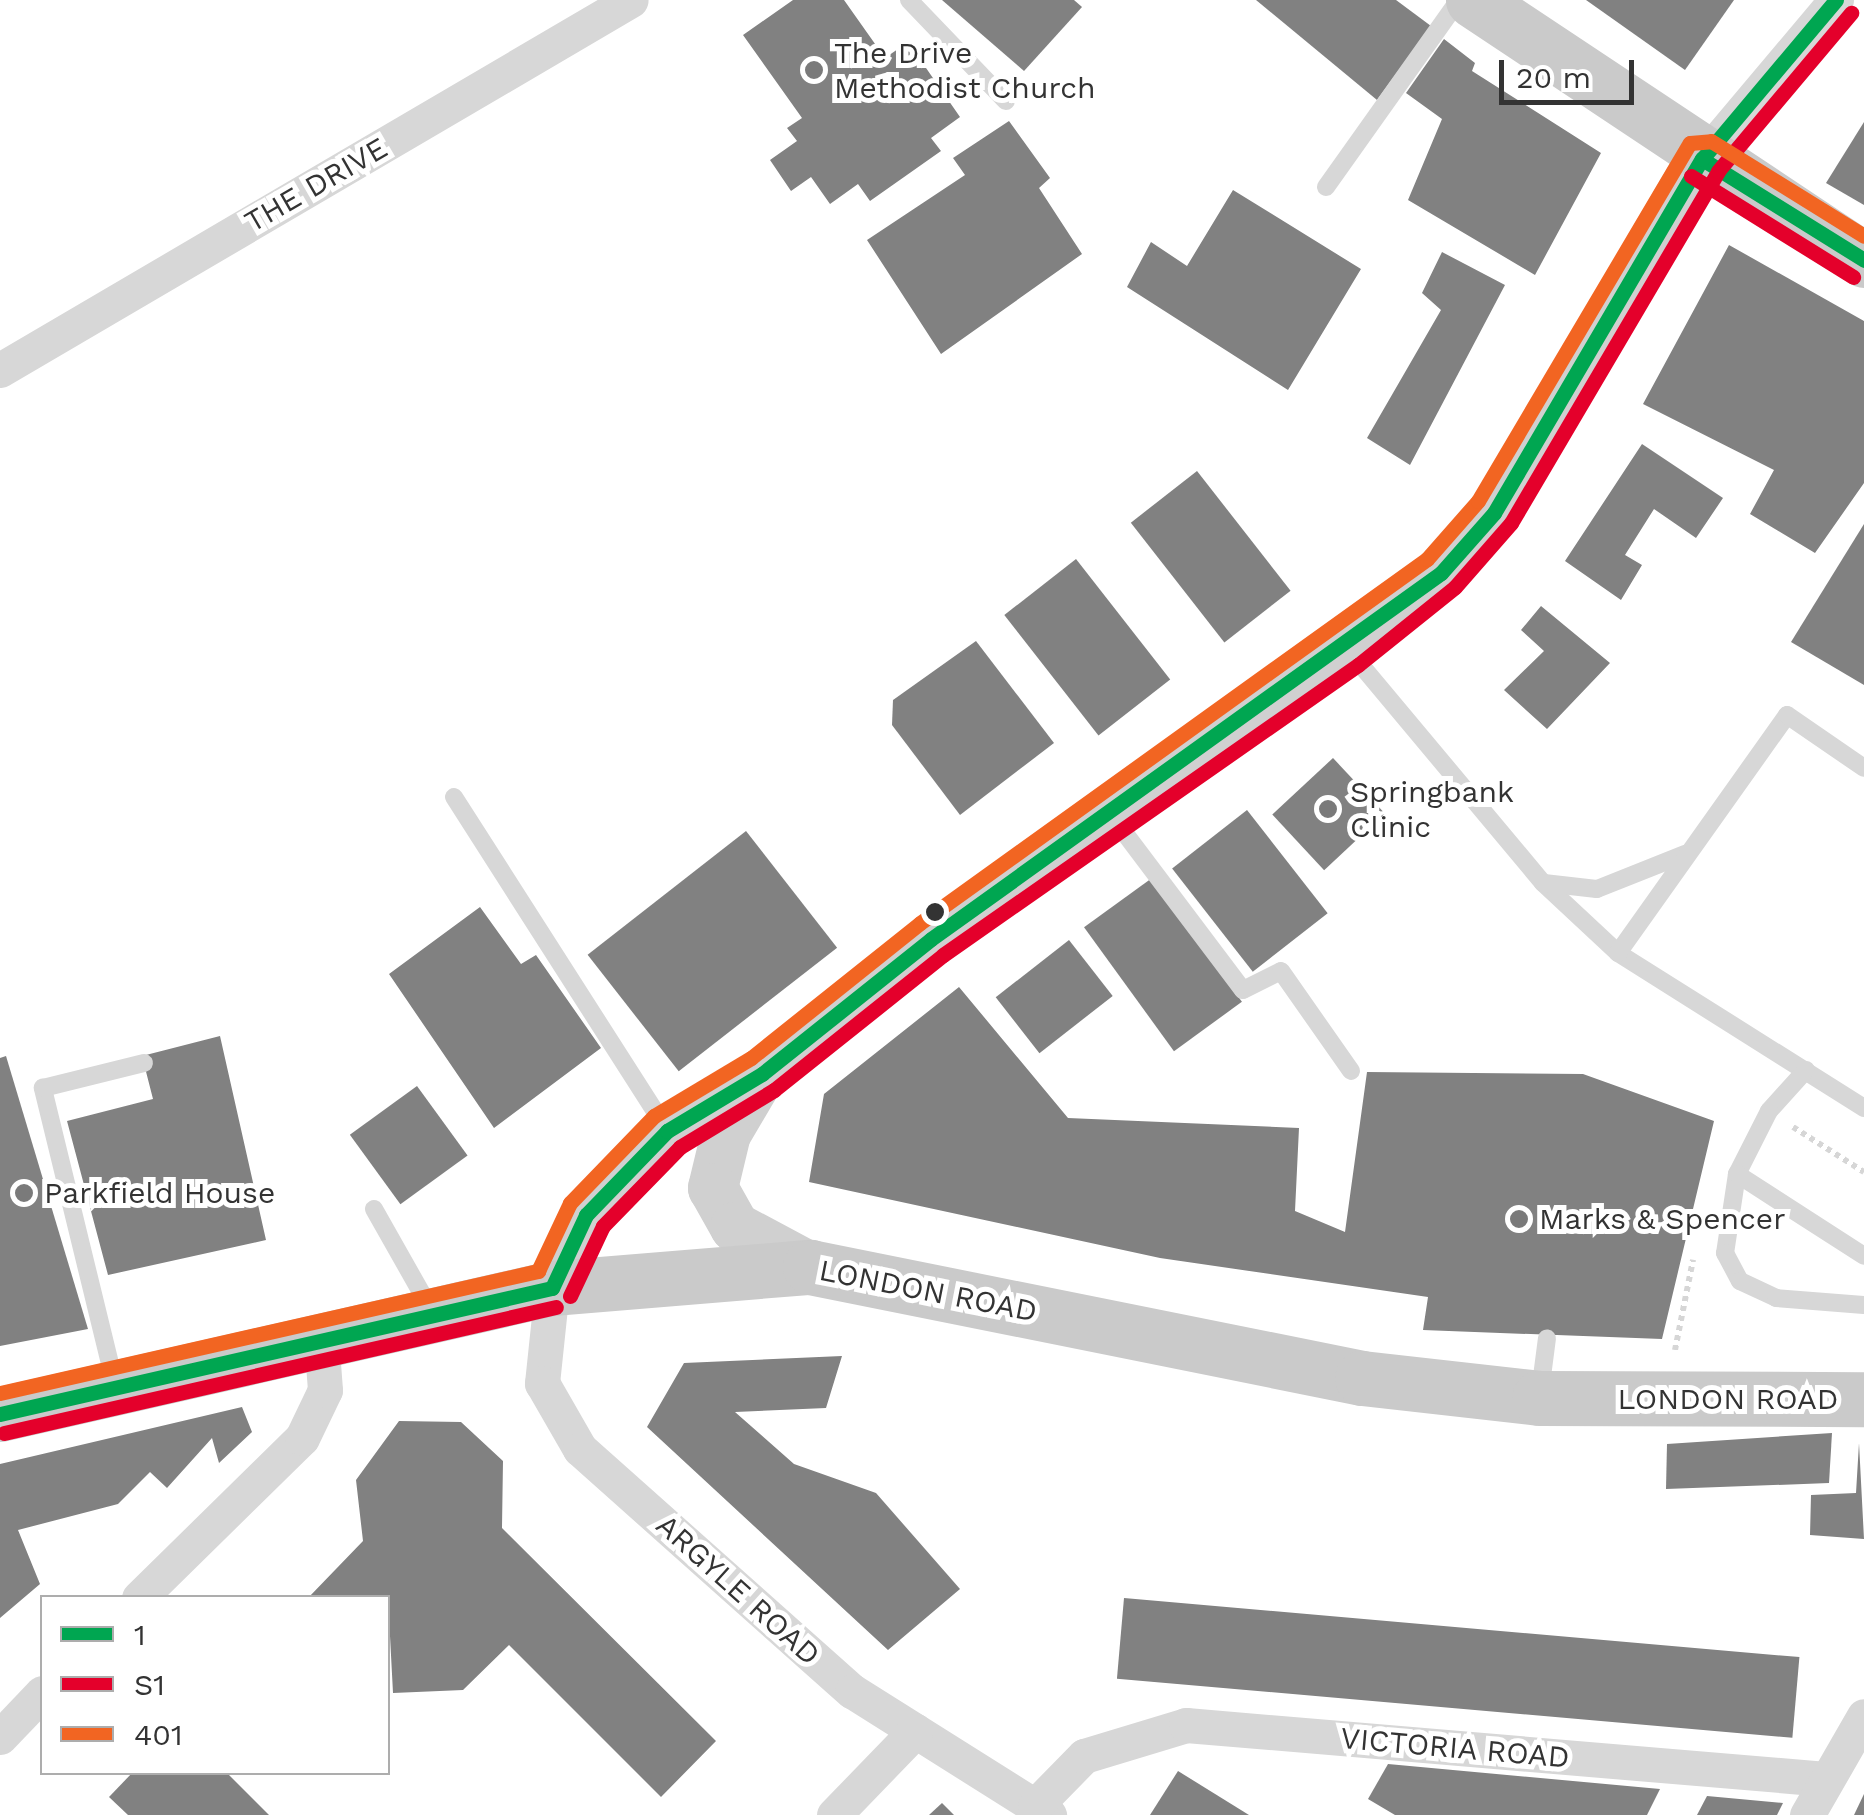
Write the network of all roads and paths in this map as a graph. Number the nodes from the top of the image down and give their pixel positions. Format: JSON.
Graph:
{"nodes":[{"id":1,"x":631,"y":0,"type":"edge"},
{"id":2,"x":908,"y":0,"type":"edge"},
{"id":3,"x":1458,"y":0,"type":"edge"},
{"id":4,"x":1473,"y":0,"type":"edge"},
{"id":5,"x":1836,"y":0,"type":"edge"},
{"id":6,"x":1006,"y":100,"type":"dead end"},
{"id":7,"x":1702,"y":159,"type":"junction"},
{"id":8,"x":1326,"y":187,"type":"dead end"},
{"id":9,"x":1861,"y":252,"type":"edge"},
{"id":10,"x":0,"y":370,"type":"edge"},
{"id":11,"x":1347,"y":649,"type":"junction"},
{"id":12,"x":1864,"y":768,"type":"edge"},
{"id":13,"x":454,"y":797,"type":"dead end"},
{"id":14,"x":1110,"y":814,"type":"junction"},
{"id":15,"x":1690,"y":852,"type":"junction"},
{"id":16,"x":1543,"y":883,"type":"junction"},
{"id":17,"x":1618,"y":953,"type":"junction"},
{"id":18,"x":144,"y":1064,"type":"dead end"},
{"id":19,"x":1806,"y":1070,"type":"junction"},
{"id":20,"x":1351,"y":1072,"type":"dead end"},
{"id":21,"x":762,"y":1074,"type":"junction"},
{"id":22,"x":1864,"y":1108,"type":"edge"},
{"id":23,"x":1769,"y":1111,"type":"junction"},
{"id":24,"x":667,"y":1130,"type":"junction"},
{"id":25,"x":1864,"y":1172,"type":"edge"},
{"id":26,"x":1737,"y":1174,"type":"junction"},
{"id":27,"x":374,"y":1209,"type":"dead end"},
{"id":28,"x":1864,"y":1256,"type":"edge"},
{"id":29,"x":810,"y":1268,"type":"junction"},
{"id":30,"x":552,"y":1288,"type":"junction"},
{"id":31,"x":1864,"y":1306,"type":"edge"},
{"id":32,"x":432,"y":1313,"type":"junction"},
{"id":33,"x":321,"y":1337,"type":"junction"},
{"id":34,"x":1546,"y":1338,"type":"dead end"},
{"id":35,"x":116,"y":1386,"type":"junction"},
{"id":36,"x":1539,"y":1398,"type":"junction"},
{"id":37,"x":1864,"y":1399,"type":"edge"},
{"id":38,"x":0,"y":1414,"type":"edge"},
{"id":39,"x":142,"y":1595,"type":"edge"},
{"id":40,"x":40,"y":1695,"type":"edge"},
{"id":41,"x":1864,"y":1716,"type":"edge"},
{"id":42,"x":915,"y":1731,"type":"junction"},
{"id":43,"x":0,"y":1737,"type":"edge"},
{"id":44,"x":1826,"y":1780,"type":"junction"},
{"id":45,"x":1042,"y":1810,"type":"edge"},
{"id":46,"x":834,"y":1815,"type":"edge"},
{"id":47,"x":1807,"y":1815,"type":"edge"}],
"edges":[{"from":1,"to":10,"type":"street","name":"THE DRIVE"},
{"from":2,"to":6,"type":"lane"},
{"from":3,"to":8,"type":"lane"},
{"from":4,"to":7,"type":"main road"},
{"from":5,"to":7,"type":"street"},
{"from":7,"to":9,"type":"main road"},
{"from":7,"to":11,"type":"street"},
{"from":11,"to":14,"type":"street"},
{"from":11,"to":16,"type":"lane"},
{"from":12,"to":15,"type":"lane"},
{"from":13,"to":24,"type":"lane"},
{"from":14,"to":20,"type":"lane"},
{"from":14,"to":21,"type":"street"},
{"from":15,"to":16,"type":"lane"},
{"from":15,"to":17,"type":"lane"},
{"from":16,"to":17,"type":"lane"},
{"from":17,"to":19,"type":"lane"},
{"from":18,"to":35,"type":"lane"},
{"from":19,"to":22,"type":"lane"},
{"from":19,"to":23,"type":"lane"},
{"from":21,"to":24,"type":"street"},
{"from":21,"to":29,"type":"street"},
{"from":23,"to":25,"type":"path"},
{"from":23,"to":26,"type":"lane"},
{"from":24,"to":30,"type":"street"},
{"from":26,"to":28,"type":"lane"},
{"from":26,"to":31,"type":"lane"},
{"from":27,"to":32,"type":"lane"},
{"from":29,"to":30,"type":"main road","name":"LONDON ROAD"},
{"from":29,"to":36,"type":"main road","name":"LONDON ROAD"},
{"from":30,"to":32,"type":"main road","name":"LONDON ROAD"},
{"from":30,"to":42,"type":"street","name":"ARGYLE ROAD"},
{"from":32,"to":33,"type":"main road","name":"LONDON ROAD"},
{"from":33,"to":35,"type":"main road","name":"LONDON ROAD"},
{"from":33,"to":39,"type":"street"},
{"from":34,"to":36,"type":"lane"},
{"from":35,"to":38,"type":"main road","name":"LONDON ROAD"},
{"from":36,"to":37,"type":"main road","name":"LONDON ROAD"},
{"from":40,"to":43,"type":"street"},
{"from":41,"to":44,"type":"street"},
{"from":42,"to":45,"type":"street","name":"ARGYLE ROAD"},
{"from":42,"to":46,"type":"street"},
{"from":44,"to":45,"type":"street","name":"VICTORIA ROAD"},
{"from":44,"to":47,"type":"street"}]}
